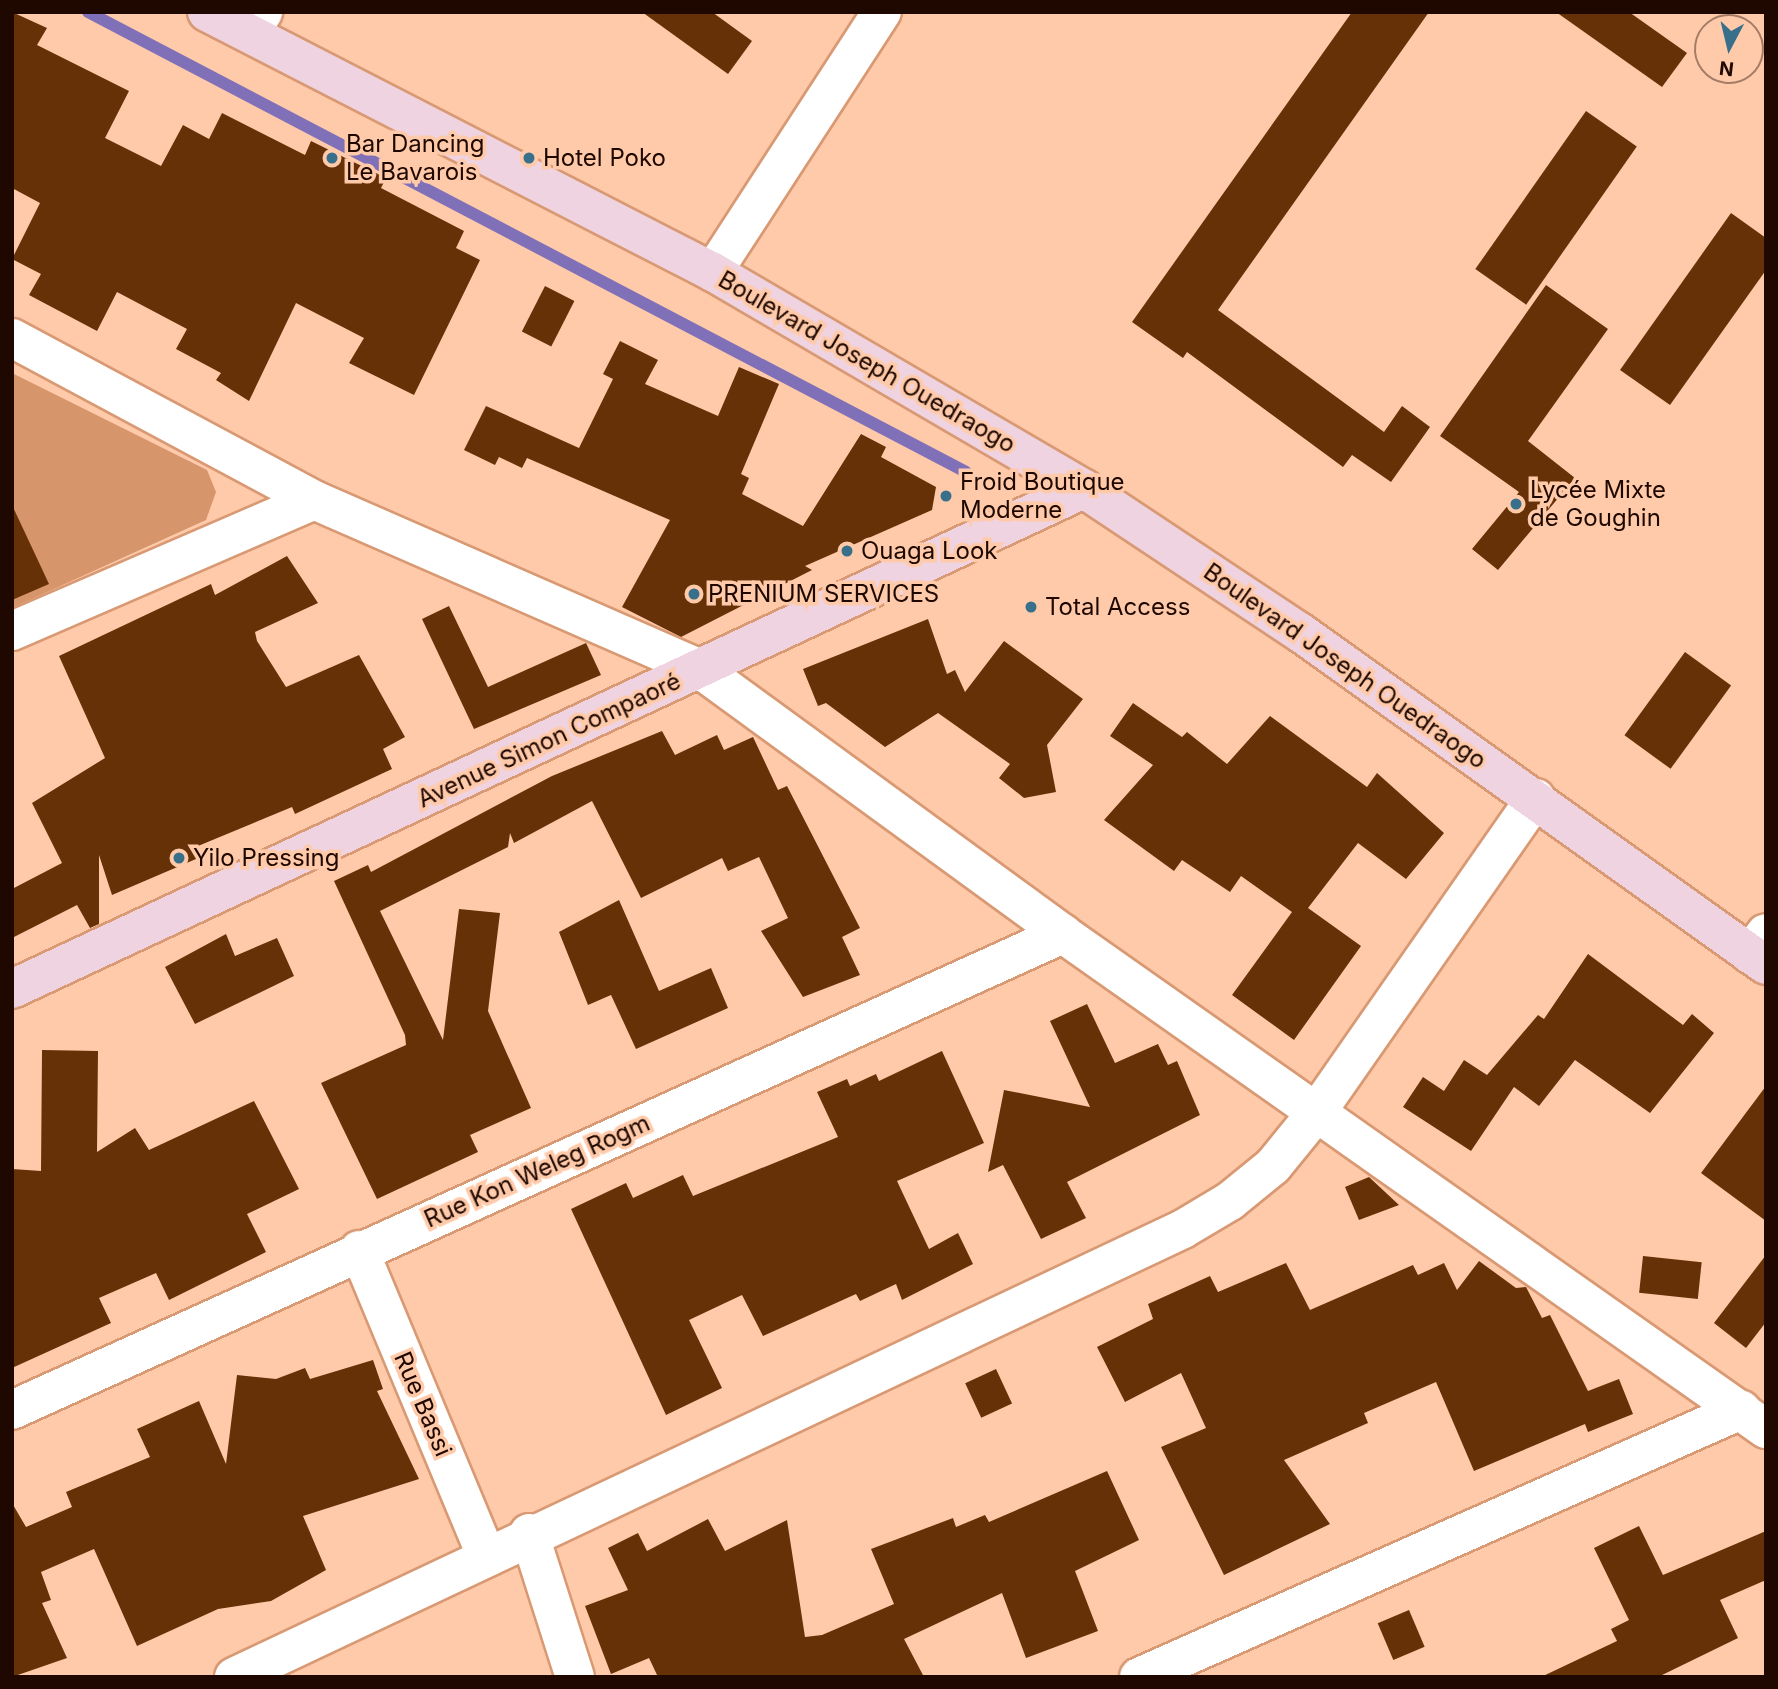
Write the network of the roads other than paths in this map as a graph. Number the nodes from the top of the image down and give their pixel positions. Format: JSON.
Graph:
{"nodes":[{"id":1,"x":206,"y":12,"type":"edge"},
{"id":2,"x":882,"y":12,"type":"edge"},
{"id":3,"x":256,"y":23,"type":"edge"},
{"id":4,"x":713,"y":272,"type":"junction"},
{"id":5,"x":12,"y":338,"type":"edge"},
{"id":6,"x":1084,"y":489,"type":"junction"},
{"id":7,"x":314,"y":500,"type":"junction"},
{"id":8,"x":12,"y":631,"type":"edge"},
{"id":9,"x":700,"y":669,"type":"junction"},
{"id":10,"x":1536,"y":797,"type":"junction"},
{"id":11,"x":1063,"y":934,"type":"junction"},
{"id":12,"x":1761,"y":951,"type":"edge"},
{"id":13,"x":12,"y":989,"type":"edge"},
{"id":14,"x":1316,"y":1113,"type":"junction"},
{"id":15,"x":359,"y":1250,"type":"junction"},
{"id":16,"x":12,"y":1410,"type":"edge"},
{"id":17,"x":1753,"y":1420,"type":"edge"},
{"id":18,"x":529,"y":1533,"type":"junction"},
{"id":19,"x":487,"y":1558,"type":"junction"},
{"id":20,"x":234,"y":1677,"type":"edge"},
{"id":21,"x":575,"y":1677,"type":"edge"},
{"id":22,"x":1139,"y":1677,"type":"edge"}],
"edges":[{"from":1,"to":3,"type":"street","name":"Boulevard Joseph Ouedraogo"},
{"from":2,"to":4,"type":"street"},
{"from":3,"to":4,"type":"street","name":"Boulevard Joseph Ouedraogo"},
{"from":4,"to":6,"type":"street","name":"Boulevard Joseph Ouedraogo"},
{"from":5,"to":7,"type":"street"},
{"from":6,"to":9,"type":"street","name":"Avenue Simon Compaoré"},
{"from":6,"to":10,"type":"street","name":"Boulevard Joseph Ouedraogo"},
{"from":7,"to":8,"type":"street"},
{"from":7,"to":9,"type":"street"},
{"from":9,"to":11,"type":"street"},
{"from":9,"to":13,"type":"street","name":"Avenue Simon Compaoré"},
{"from":10,"to":12,"type":"street","name":"Boulevard Joseph Ouedraogo"},
{"from":10,"to":14,"type":"street"},
{"from":11,"to":14,"type":"street"},
{"from":11,"to":15,"type":"street","name":"Rue Kon Weleg Rogm"},
{"from":14,"to":17,"type":"street"},
{"from":14,"to":18,"type":"street"},
{"from":15,"to":16,"type":"street","name":"Rue Kon Weleg Rogm"},
{"from":15,"to":19,"type":"street","name":"Rue Bassi"},
{"from":17,"to":22,"type":"street"},
{"from":18,"to":19,"type":"street"},
{"from":18,"to":21,"type":"street"},
{"from":19,"to":20,"type":"street"}]}
